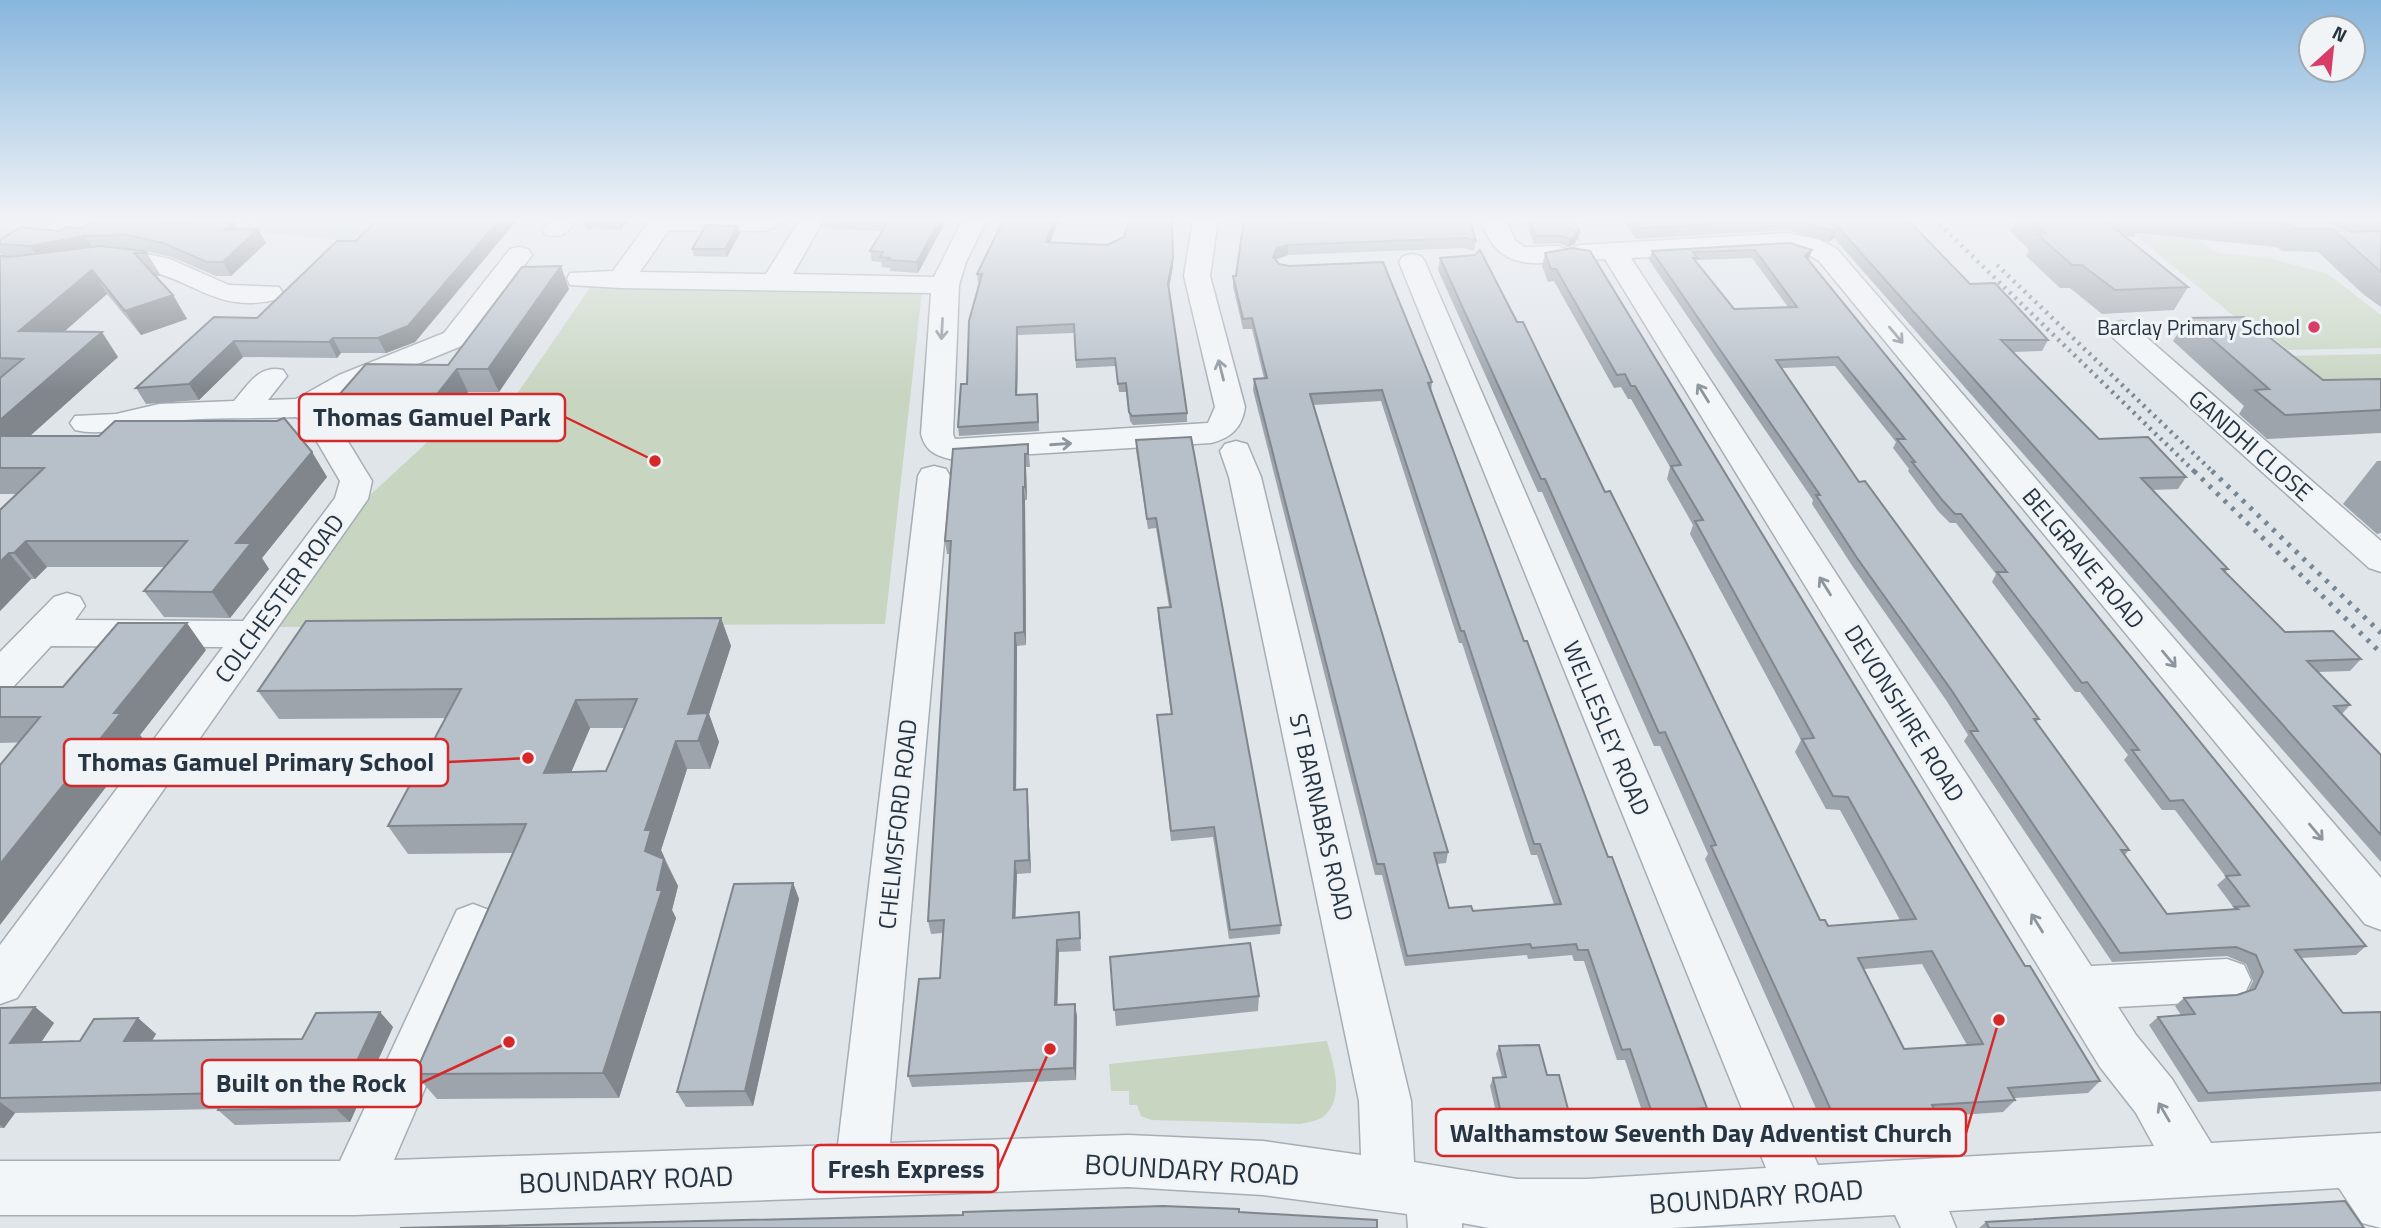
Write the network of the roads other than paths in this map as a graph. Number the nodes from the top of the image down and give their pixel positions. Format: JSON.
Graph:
{"nodes":[{"id":1,"x":187,"y":276,"type":"edge"},
{"id":2,"x":513,"y":276,"type":"edge"},
{"id":3,"x":624,"y":276,"type":"edge"},
{"id":4,"x":778,"y":276,"type":"edge"},
{"id":5,"x":948,"y":276,"type":"edge"},
{"id":6,"x":1197,"y":276,"type":"edge"},
{"id":7,"x":1418,"y":276,"type":"edge"},
{"id":8,"x":1600,"y":276,"type":"edge"},
{"id":9,"x":1846,"y":276,"type":"edge"},
{"id":10,"x":580,"y":279,"type":"dead end"},
{"id":11,"x":621,"y":280,"type":"junction"},
{"id":12,"x":774,"y":283,"type":"junction"},
{"id":13,"x":945,"y":285,"type":"junction"},
{"id":14,"x":218,"y":318,"type":"edge"},
{"id":15,"x":2121,"y":330,"type":"dead end"},
{"id":16,"x":272,"y":376,"type":"dead end"},
{"id":17,"x":303,"y":408,"type":"junction"},
{"id":18,"x":243,"y":410,"type":"junction"},
{"id":19,"x":86,"y":423,"type":"dead end"},
{"id":20,"x":1226,"y":442,"type":"junction"},
{"id":21,"x":939,"y":462,"type":"junction"},
{"id":22,"x":2381,"y":559,"type":"edge"},
{"id":23,"x":66,"y":606,"type":"dead end"},
{"id":24,"x":41,"y":633,"type":"junction"},
{"id":25,"x":251,"y":634,"type":"junction"},
{"id":26,"x":0,"y":676,"type":"edge"},
{"id":27,"x":2381,"y":910,"type":"edge"},
{"id":28,"x":473,"y":924,"type":"dead end"},
{"id":29,"x":2227,"y":981,"type":"dead end"},
{"id":30,"x":0,"y":984,"type":"edge"},
{"id":31,"x":2079,"y":988,"type":"junction"},
{"id":32,"x":2366,"y":1160,"type":"edge"},
{"id":33,"x":2198,"y":1171,"type":"junction"},
{"id":34,"x":861,"y":1172,"type":"junction"},
{"id":35,"x":0,"y":1188,"type":"edge"},
{"id":36,"x":355,"y":1188,"type":"junction"},
{"id":37,"x":1804,"y":1193,"type":"junction"},
{"id":38,"x":1418,"y":1201,"type":"edge"},
{"id":39,"x":2381,"y":1204,"type":"edge"},
{"id":40,"x":1920,"y":1207,"type":"edge"}],
"edges":[{"from":1,"to":14,"type":"street"},
{"from":2,"to":17,"type":"street"},
{"from":3,"to":11,"type":"street"},
{"from":4,"to":12,"type":"street"},
{"from":5,"to":13,"type":"street","name":"CHELMSFORD ROAD"},
{"from":20,"to":6,"type":"street","one_way":true},
{"from":7,"to":37,"type":"street","name":"WELLESLEY ROAD"},
{"from":31,"to":8,"type":"street","name":"DEVONSHIRE ROAD","one_way":true},
{"from":9,"to":27,"type":"street","name":"BELGRAVE ROAD","one_way":true},
{"from":10,"to":11,"type":"street"},
{"from":11,"to":12,"type":"street"},
{"from":12,"to":13,"type":"street"},
{"from":13,"to":21,"type":"street","name":"CHELMSFORD ROAD","one_way":true},
{"from":15,"to":22,"type":"street","name":"GANDHI CLOSE"},
{"from":16,"to":18,"type":"street"},
{"from":17,"to":18,"type":"street"},
{"from":17,"to":25,"type":"street","name":"COLCHESTER ROAD"},
{"from":18,"to":19,"type":"street"},
{"from":21,"to":20,"type":"street","one_way":true},
{"from":20,"to":38,"type":"street","name":"ST BARNABAS ROAD"},
{"from":21,"to":34,"type":"street","name":"CHELMSFORD ROAD"},
{"from":23,"to":24,"type":"street"},
{"from":24,"to":25,"type":"street"},
{"from":24,"to":26,"type":"street"},
{"from":25,"to":30,"type":"street","name":"COLCHESTER ROAD"},
{"from":28,"to":36,"type":"street"},
{"from":29,"to":31,"type":"street"},
{"from":33,"to":31,"type":"street","name":"DEVONSHIRE ROAD","one_way":true},
{"from":32,"to":33,"type":"street","name":"BOUNDARY ROAD"},
{"from":32,"to":39,"type":"street"},
{"from":33,"to":40,"type":"street","name":"BOUNDARY ROAD"},
{"from":34,"to":36,"type":"street","name":"BOUNDARY ROAD"},
{"from":34,"to":38,"type":"street","name":"BOUNDARY ROAD"},
{"from":35,"to":36,"type":"street","name":"BOUNDARY ROAD"},
{"from":37,"to":38,"type":"street","name":"BOUNDARY ROAD"},
{"from":37,"to":40,"type":"street","name":"BOUNDARY ROAD"}]}
